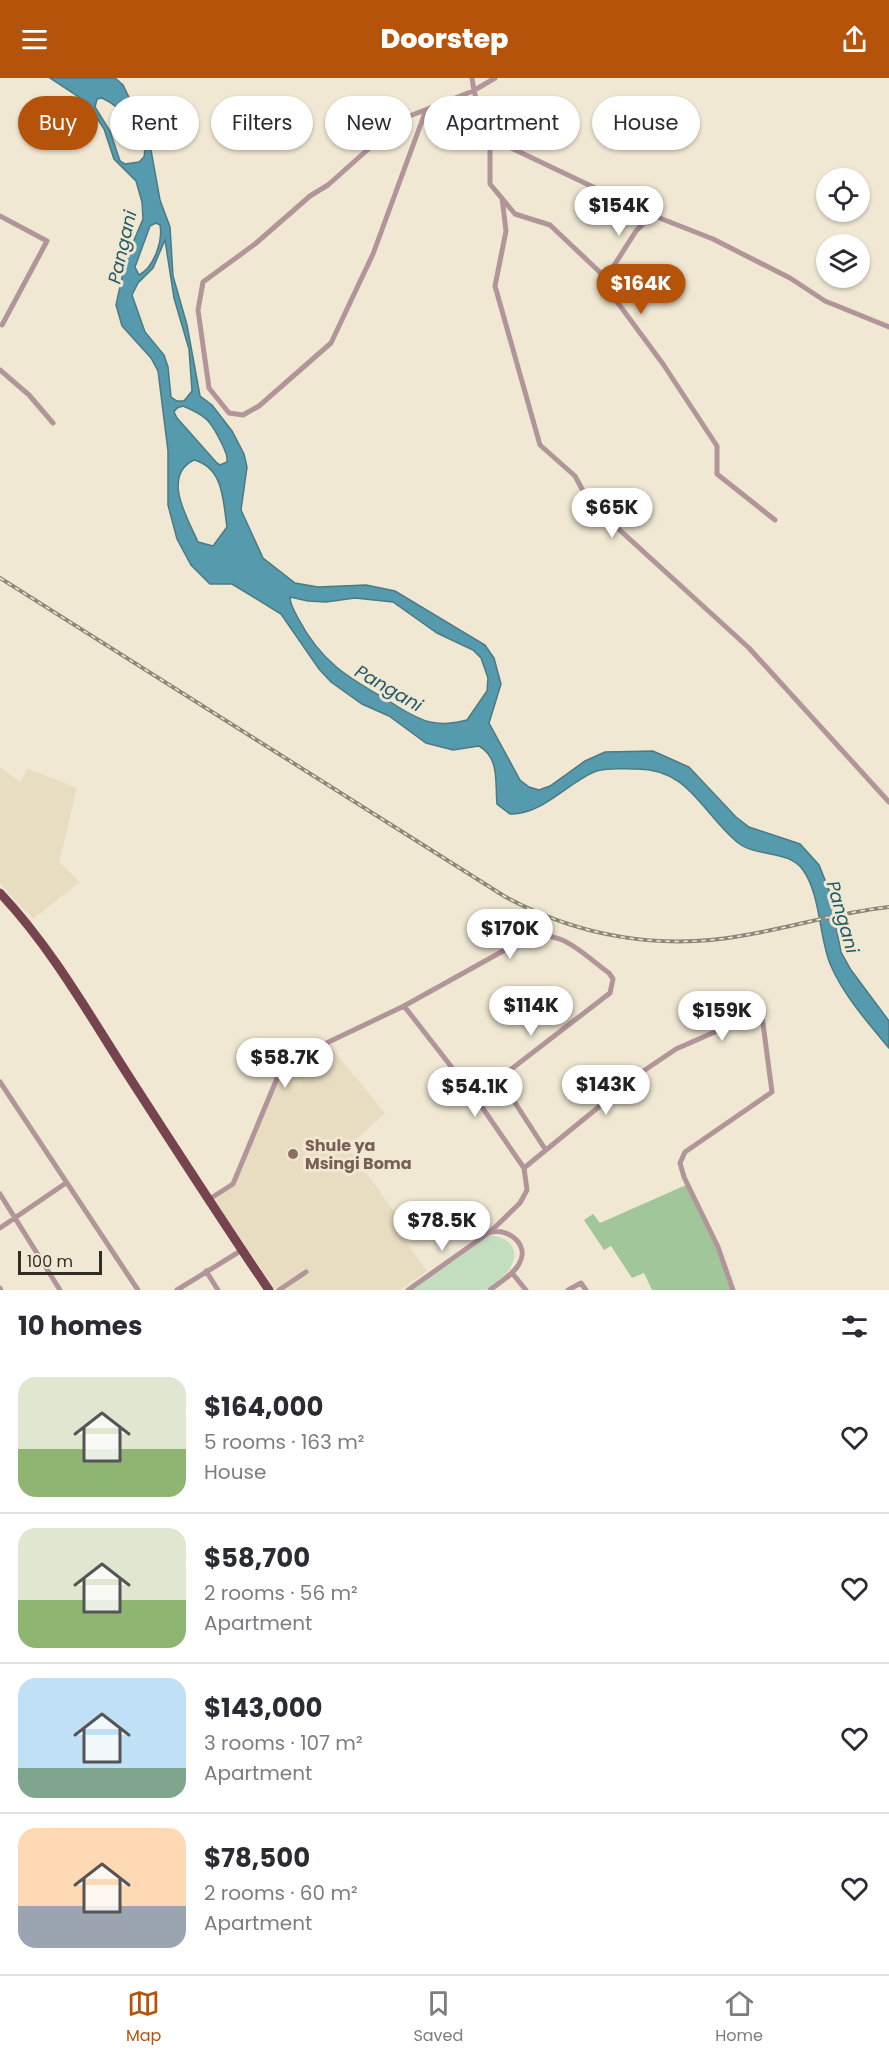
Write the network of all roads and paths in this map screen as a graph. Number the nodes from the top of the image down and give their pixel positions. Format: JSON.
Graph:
{"nodes":[{"id":1,"x":472,"y":78,"type":"edge"},
{"id":2,"x":495,"y":78,"type":"edge"},
{"id":3,"x":473,"y":91,"type":"junction"},
{"id":4,"x":461,"y":96,"type":"edge"},
{"id":5,"x":475,"y":96,"type":"edge"},
{"id":6,"x":426,"y":110,"type":"joint"},
{"id":7,"x":490,"y":150,"type":"edge"},
{"id":8,"x":515,"y":150,"type":"edge"},
{"id":9,"x":502,"y":198,"type":"junction"},
{"id":10,"x":652,"y":215,"type":"junction"},
{"id":11,"x":0,"y":216,"type":"edge"},
{"id":12,"x":606,"y":278,"type":"junction"},
{"id":13,"x":1,"y":325,"type":"edge"},
{"id":14,"x":889,"y":327,"type":"edge"},
{"id":15,"x":0,"y":370,"type":"edge"},
{"id":16,"x":53,"y":423,"type":"dead end"},
{"id":17,"x":775,"y":520,"type":"dead end"},
{"id":18,"x":889,"y":802,"type":"edge"},
{"id":19,"x":0,"y":893,"type":"edge"},
{"id":20,"x":404,"y":1006,"type":"junction"},
{"id":21,"x":499,"y":1078,"type":"junction"},
{"id":22,"x":0,"y":1082,"type":"edge"},
{"id":23,"x":475,"y":1097,"type":"junction"},
{"id":24,"x":545,"y":1149,"type":"junction"},
{"id":25,"x":524,"y":1168,"type":"junction"},
{"id":26,"x":66,"y":1183,"type":"junction"},
{"id":27,"x":0,"y":1194,"type":"edge"},
{"id":28,"x":207,"y":1200,"type":"junction"},
{"id":29,"x":15,"y":1218,"type":"junction"},
{"id":30,"x":0,"y":1228,"type":"edge"},
{"id":31,"x":490,"y":1232,"type":"junction"},
{"id":32,"x":242,"y":1250,"type":"junction"},
{"id":33,"x":206,"y":1271,"type":"junction"},
{"id":34,"x":306,"y":1272,"type":"dead end"},
{"id":35,"x":512,"y":1273,"type":"junction"},
{"id":36,"x":60,"y":1290,"type":"edge"},
{"id":37,"x":138,"y":1290,"type":"edge"},
{"id":38,"x":177,"y":1290,"type":"edge"},
{"id":39,"x":218,"y":1290,"type":"edge"},
{"id":40,"x":269,"y":1290,"type":"edge"},
{"id":41,"x":279,"y":1290,"type":"edge"},
{"id":42,"x":408,"y":1290,"type":"edge"},
{"id":43,"x":490,"y":1290,"type":"edge"},
{"id":44,"x":526,"y":1290,"type":"edge"},
{"id":45,"x":568,"y":1290,"type":"edge"},
{"id":46,"x":586,"y":1290,"type":"edge"},
{"id":47,"x":733,"y":1290,"type":"edge"}],
"edges":[{"from":1,"to":3,"type":"street"},
{"from":2,"to":3,"type":"street"},
{"from":3,"to":4,"type":"street"},
{"from":3,"to":5,"type":"street"},
{"from":6,"to":6,"type":"street"},
{"from":7,"to":9,"type":"street"},
{"from":8,"to":10,"type":"street"},
{"from":9,"to":12,"type":"street"},
{"from":9,"to":18,"type":"street"},
{"from":10,"to":12,"type":"street"},
{"from":10,"to":14,"type":"street"},
{"from":11,"to":13,"type":"street"},
{"from":12,"to":17,"type":"street"},
{"from":15,"to":16,"type":"street"},
{"from":19,"to":28,"type":"highway"},
{"from":20,"to":21,"type":"street"},
{"from":20,"to":23,"type":"street"},
{"from":20,"to":28,"type":"street"},
{"from":21,"to":23,"type":"street"},
{"from":21,"to":24,"type":"street"},
{"from":22,"to":26,"type":"street"},
{"from":23,"to":25,"type":"street"},
{"from":24,"to":25,"type":"street"},
{"from":24,"to":47,"type":"street"},
{"from":25,"to":31,"type":"street"},
{"from":26,"to":29,"type":"street"},
{"from":26,"to":37,"type":"street"},
{"from":27,"to":29,"type":"street"},
{"from":28,"to":32,"type":"highway"},
{"from":29,"to":30,"type":"street"},
{"from":29,"to":36,"type":"street"},
{"from":31,"to":35,"type":"street"},
{"from":31,"to":42,"type":"street"},
{"from":32,"to":33,"type":"street"},
{"from":32,"to":40,"type":"highway"},
{"from":33,"to":38,"type":"street"},
{"from":33,"to":39,"type":"street"},
{"from":34,"to":41,"type":"street"},
{"from":35,"to":43,"type":"street"},
{"from":35,"to":44,"type":"street"},
{"from":45,"to":46,"type":"street"}]}
